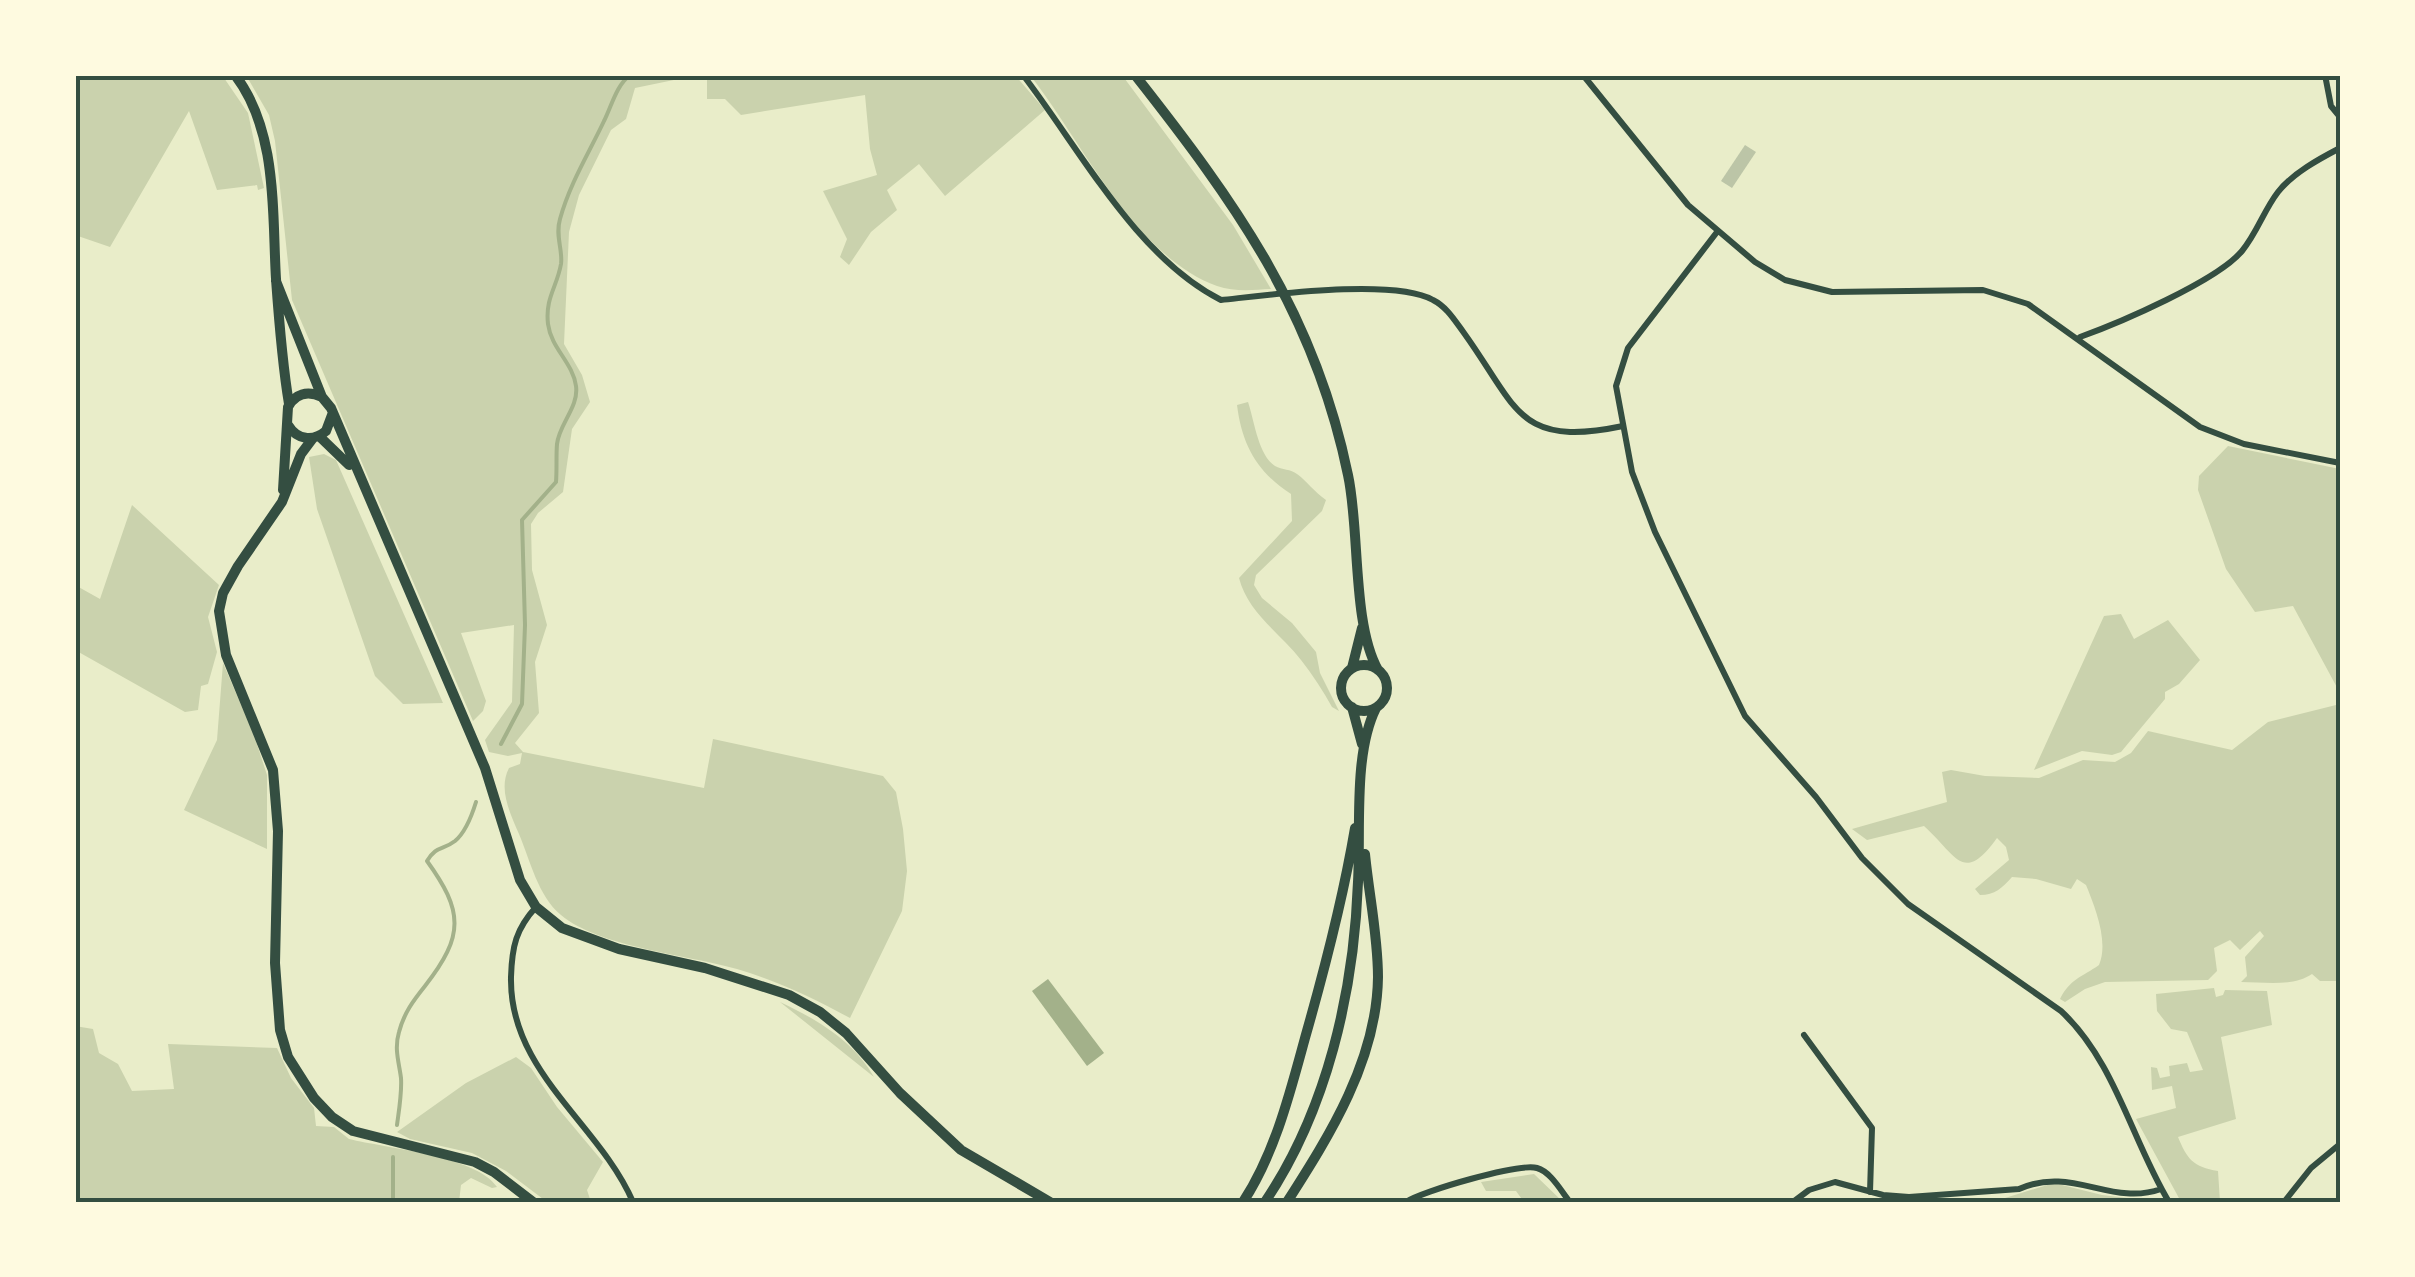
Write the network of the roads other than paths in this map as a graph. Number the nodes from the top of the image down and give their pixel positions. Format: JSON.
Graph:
{"nodes":[{"id":1,"x":235,"y":75,"type":"edge"},
{"id":2,"x":1023,"y":75,"type":"edge"},
{"id":3,"x":1135,"y":75,"type":"edge"},
{"id":4,"x":1582,"y":75,"type":"edge"},
{"id":5,"x":2325,"y":75,"type":"edge"},
{"id":6,"x":2340,"y":116,"type":"edge"},
{"id":7,"x":2340,"y":148,"type":"edge"},
{"id":8,"x":1717,"y":232,"type":"junction"},
{"id":9,"x":276,"y":281,"type":"junction"},
{"id":10,"x":2079,"y":337,"type":"junction"},
{"id":11,"x":322,"y":397,"type":"junction"},
{"id":12,"x":290,"y":404,"type":"junction"},
{"id":13,"x":332,"y":414,"type":"junction"},
{"id":14,"x":286,"y":419,"type":"junction"},
{"id":15,"x":1622,"y":426,"type":"junction"},
{"id":16,"x":316,"y":437,"type":"junction"},
{"id":17,"x":2340,"y":463,"type":"edge"},
{"id":18,"x":357,"y":474,"type":"junction"},
{"id":19,"x":282,"y":502,"type":"junction"},
{"id":20,"x":1363,"y":622,"type":"junction"},
{"id":21,"x":1352,"y":668,"type":"junction"},
{"id":22,"x":1378,"y":670,"type":"junction"},
{"id":23,"x":1351,"y":706,"type":"junction"},
{"id":24,"x":1376,"y":708,"type":"junction"},
{"id":25,"x":1364,"y":751,"type":"junction"},
{"id":26,"x":1361,"y":814,"type":"junction"},
{"id":27,"x":536,"y":907,"type":"junction"},
{"id":28,"x":1804,"y":1035,"type":"dead end"},
{"id":29,"x":2340,"y":1144,"type":"edge"},
{"id":30,"x":2162,"y":1189,"type":"junction"},
{"id":31,"x":1870,"y":1192,"type":"junction"},
{"id":32,"x":532,"y":1202,"type":"edge"},
{"id":33,"x":634,"y":1202,"type":"edge"},
{"id":34,"x":1050,"y":1202,"type":"edge"},
{"id":35,"x":1243,"y":1202,"type":"edge"},
{"id":36,"x":1265,"y":1202,"type":"edge"},
{"id":37,"x":1286,"y":1202,"type":"edge"},
{"id":38,"x":1406,"y":1202,"type":"edge"},
{"id":39,"x":1570,"y":1202,"type":"edge"},
{"id":40,"x":1793,"y":1202,"type":"edge"},
{"id":41,"x":2170,"y":1202,"type":"edge"},
{"id":42,"x":2284,"y":1202,"type":"edge"}],
"edges":[{"from":1,"to":9,"type":"main road"},
{"from":2,"to":15,"type":"street"},
{"from":3,"to":20,"type":"main road"},
{"from":4,"to":8,"type":"street"},
{"from":5,"to":6,"type":"street"},
{"from":7,"to":10,"type":"street"},
{"from":8,"to":10,"type":"street"},
{"from":8,"to":15,"type":"street"},
{"from":9,"to":11,"type":"main road"},
{"from":9,"to":12,"type":"main road"},
{"from":10,"to":17,"type":"street"},
{"from":11,"to":12,"type":"main road"},
{"from":11,"to":13,"type":"main road"},
{"from":12,"to":14,"type":"main road"},
{"from":13,"to":16,"type":"main road"},
{"from":13,"to":18,"type":"main road"},
{"from":14,"to":16,"type":"main road"},
{"from":14,"to":19,"type":"main road"},
{"from":15,"to":30,"type":"street"},
{"from":16,"to":18,"type":"main road"},
{"from":16,"to":19,"type":"main road"},
{"from":18,"to":27,"type":"main road"},
{"from":19,"to":32,"type":"main road"},
{"from":20,"to":21,"type":"main road"},
{"from":20,"to":22,"type":"main road"},
{"from":21,"to":22,"type":"main road"},
{"from":21,"to":23,"type":"main road"},
{"from":22,"to":24,"type":"main road"},
{"from":23,"to":24,"type":"main road"},
{"from":23,"to":25,"type":"main road"},
{"from":24,"to":25,"type":"main road"},
{"from":25,"to":26,"type":"main road"},
{"from":26,"to":35,"type":"main road"},
{"from":26,"to":36,"type":"main road"},
{"from":26,"to":37,"type":"main road"},
{"from":27,"to":33,"type":"street"},
{"from":27,"to":34,"type":"main road"},
{"from":28,"to":31,"type":"street"},
{"from":29,"to":42,"type":"street"},
{"from":30,"to":31,"type":"street"},
{"from":30,"to":41,"type":"street"},
{"from":31,"to":40,"type":"street"},
{"from":38,"to":39,"type":"street"}]}
